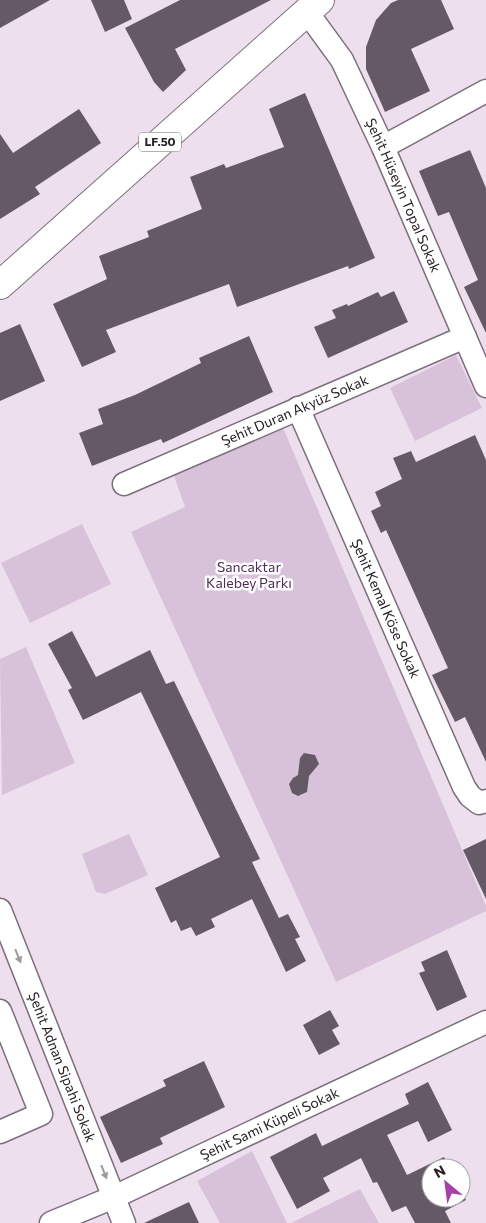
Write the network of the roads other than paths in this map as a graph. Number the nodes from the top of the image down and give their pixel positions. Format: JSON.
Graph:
{"nodes":[{"id":1,"x":314,"y":6,"type":"edge"},
{"id":2,"x":486,"y":91,"type":"edge"},
{"id":3,"x":383,"y":147,"type":"junction"},
{"id":4,"x":0,"y":285,"type":"edge"},
{"id":5,"x":465,"y":336,"type":"junction"},
{"id":6,"x":486,"y":386,"type":"edge"},
{"id":7,"x":298,"y":408,"type":"junction"},
{"id":8,"x":124,"y":484,"type":"dead end"},
{"id":9,"x":483,"y":802,"type":"edge"},
{"id":10,"x":0,"y":910,"type":"edge"},
{"id":11,"x":0,"y":1010,"type":"edge"},
{"id":12,"x":486,"y":1022,"type":"edge"},
{"id":13,"x":0,"y":1132,"type":"edge"},
{"id":14,"x":114,"y":1197,"type":"junction"},
{"id":15,"x":51,"y":1223,"type":"edge"},
{"id":16,"x":124,"y":1223,"type":"edge"}],
"edges":[{"from":1,"to":3,"type":"street","name":"Şehit Hüseyin Topal Sokak"},
{"from":1,"to":4,"type":"main road","number":"LF.50"},
{"from":2,"to":3,"type":"street"},
{"from":3,"to":5,"type":"street","name":"Şehit Hüseyin Topal Sokak"},
{"from":5,"to":6,"type":"street","name":"Şehit Hüseyin Topal Sokak"},
{"from":5,"to":7,"type":"street","name":"Şehit Duran Akyüz Sokak"},
{"from":7,"to":8,"type":"street","name":"Şehit Duran Akyüz Sokak"},
{"from":7,"to":9,"type":"street","name":"Şehit Kemal Köse Sokak"},
{"from":10,"to":14,"type":"street","name":"Şehit Adnan Sipahi Sokak","one_way":true},
{"from":11,"to":13,"type":"street"},
{"from":12,"to":14,"type":"street","name":"Şehit Sami Küpeli Sokak"},
{"from":14,"to":15,"type":"street","name":"Şehit Sami Küpeli Sokak"},
{"from":14,"to":16,"type":"street","name":"Şehit Adnan Sipahi Sokak"}]}
